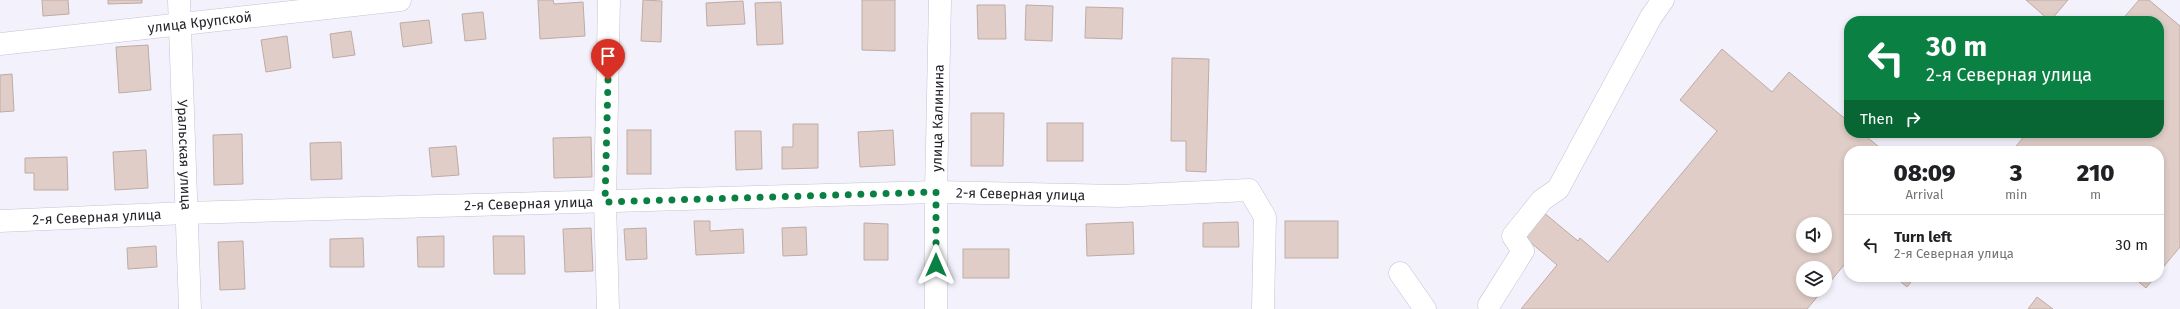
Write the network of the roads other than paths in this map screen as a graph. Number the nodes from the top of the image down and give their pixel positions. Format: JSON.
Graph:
{"nodes":[{"id":1,"x":178,"y":0,"type":"edge"},
{"id":2,"x":400,"y":0,"type":"edge"},
{"id":3,"x":609,"y":0,"type":"edge"},
{"id":4,"x":940,"y":0,"type":"edge"},
{"id":5,"x":1663,"y":0,"type":"edge"},
{"id":6,"x":180,"y":25,"type":"junction"},
{"id":7,"x":0,"y":44,"type":"edge"},
{"id":8,"x":936,"y":192,"type":"junction"},
{"id":9,"x":605,"y":202,"type":"junction"},
{"id":10,"x":186,"y":213,"type":"junction"},
{"id":11,"x":0,"y":221,"type":"edge"},
{"id":12,"x":1400,"y":273,"type":"dead end"},
{"id":13,"x":1489,"y":305,"type":"dead end"},
{"id":14,"x":190,"y":309,"type":"edge"},
{"id":15,"x":608,"y":309,"type":"edge"},
{"id":16,"x":936,"y":309,"type":"edge"},
{"id":17,"x":1263,"y":309,"type":"edge"},
{"id":18,"x":1425,"y":309,"type":"edge"}],
"edges":[{"from":1,"to":6,"type":"street","name":"Уральская улица"},
{"from":2,"to":6,"type":"street","name":"улица Крупской"},
{"from":3,"to":9,"type":"street"},
{"from":4,"to":8,"type":"street","name":"улица Калинина"},
{"from":5,"to":13,"type":"street"},
{"from":6,"to":7,"type":"street","name":"улица Крупской"},
{"from":6,"to":10,"type":"street","name":"Уральская улица"},
{"from":8,"to":9,"type":"street","name":"2-я Северная улица"},
{"from":8,"to":16,"type":"street","name":"улица Калинина"},
{"from":8,"to":17,"type":"street","name":"2-я Северная улица"},
{"from":9,"to":10,"type":"street","name":"2-я Северная улица"},
{"from":9,"to":15,"type":"street"},
{"from":10,"to":11,"type":"street","name":"2-я Северная улица"},
{"from":10,"to":14,"type":"street","name":"Уральская улица"},
{"from":12,"to":18,"type":"street"}]}
